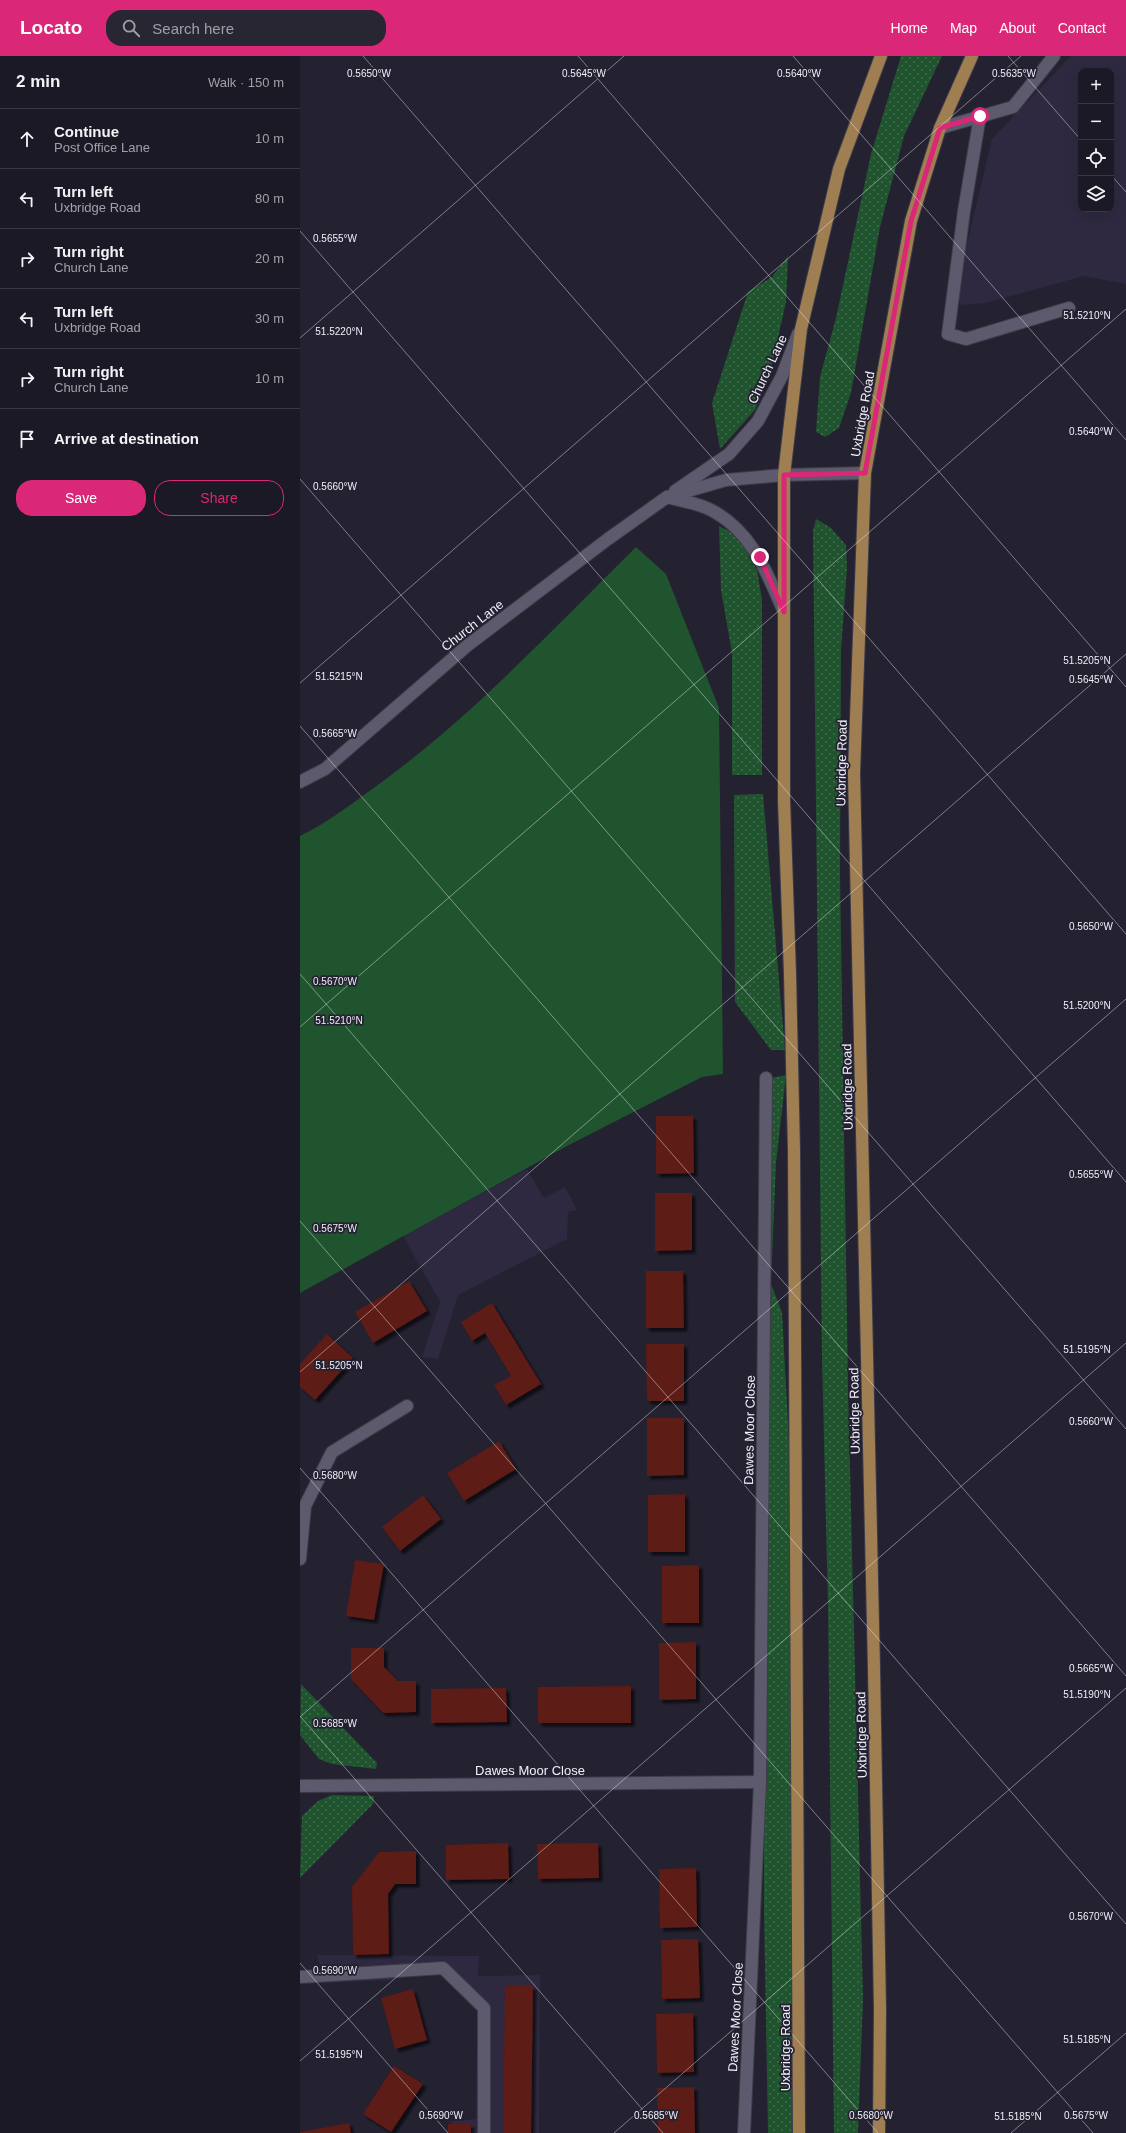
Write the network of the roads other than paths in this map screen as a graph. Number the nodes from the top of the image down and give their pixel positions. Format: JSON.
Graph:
{"nodes":[{"id":1,"x":880,"y":56,"type":"edge"},
{"id":2,"x":972,"y":56,"type":"edge"},
{"id":3,"x":1054,"y":56,"type":"edge"},
{"id":4,"x":980,"y":116,"type":"junction"},
{"id":5,"x":940,"y":128,"type":"junction"},
{"id":6,"x":1069,"y":308,"type":"dead end"},
{"id":7,"x":801,"y":329,"type":"junction"},
{"id":8,"x":865,"y":473,"type":"junction"},
{"id":9,"x":784,"y":475,"type":"junction"},
{"id":10,"x":667,"y":496,"type":"junction"},
{"id":11,"x":784,"y":612,"type":"junction"},
{"id":12,"x":300,"y":782,"type":"edge"},
{"id":13,"x":766,"y":1078,"type":"dead end"},
{"id":14,"x":407,"y":1406,"type":"dead end"},
{"id":15,"x":300,"y":1559,"type":"edge"},
{"id":16,"x":760,"y":1782,"type":"junction"},
{"id":17,"x":300,"y":1786,"type":"edge"},
{"id":18,"x":300,"y":1977,"type":"edge"},
{"id":19,"x":484,"y":2133,"type":"edge"},
{"id":20,"x":744,"y":2133,"type":"edge"},
{"id":21,"x":799,"y":2133,"type":"edge"},
{"id":22,"x":879,"y":2133,"type":"edge"}],
"edges":[{"from":1,"to":7,"type":"main road","name":"Uxbridge Road"},
{"from":2,"to":5,"type":"main road","name":"Uxbridge Road"},
{"from":3,"to":4,"type":"street"},
{"from":4,"to":5,"type":"street"},
{"from":4,"to":6,"type":"street"},
{"from":5,"to":8,"type":"main road","name":"Uxbridge Road"},
{"from":7,"to":9,"type":"main road","name":"Uxbridge Road"},
{"from":7,"to":10,"type":"street","name":"Church Lane"},
{"from":8,"to":9,"type":"street","name":"Church Lane"},
{"from":8,"to":22,"type":"main road","name":"Uxbridge Road"},
{"from":9,"to":10,"type":"street","name":"Church Lane"},
{"from":9,"to":11,"type":"main road","name":"Uxbridge Road"},
{"from":10,"to":11,"type":"street"},
{"from":10,"to":12,"type":"street","name":"Church Lane"},
{"from":11,"to":21,"type":"main road","name":"Uxbridge Road"},
{"from":13,"to":16,"type":"street","name":"Dawes Moor Close"},
{"from":14,"to":15,"type":"street"},
{"from":16,"to":17,"type":"street","name":"Dawes Moor Close"},
{"from":16,"to":20,"type":"street","name":"Dawes Moor Close"},
{"from":18,"to":19,"type":"street"}]}
